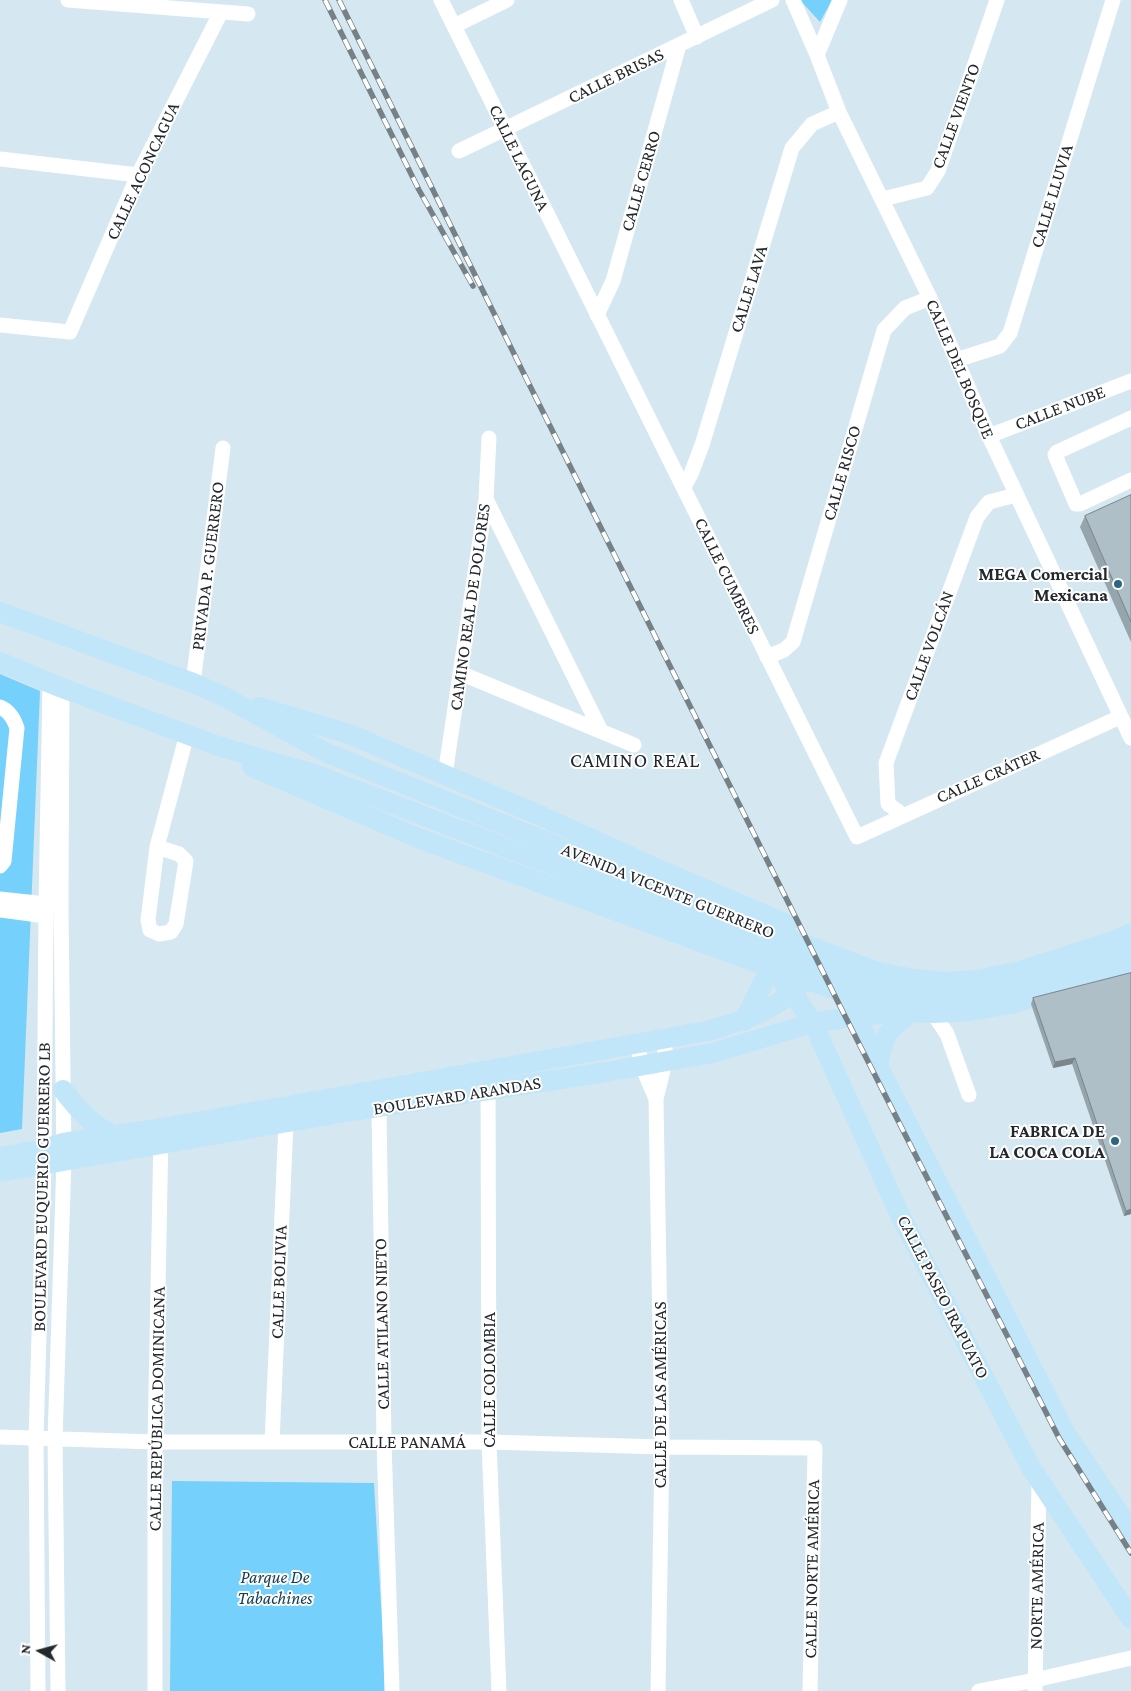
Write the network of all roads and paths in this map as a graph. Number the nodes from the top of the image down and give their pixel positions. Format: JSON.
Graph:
{"nodes":[{"id":1,"x":68,"y":0,"type":"edge"},
{"id":2,"x":441,"y":0,"type":"edge"},
{"id":3,"x":506,"y":0,"type":"edge"},
{"id":4,"x":681,"y":0,"type":"edge"},
{"id":5,"x":772,"y":0,"type":"edge"},
{"id":6,"x":792,"y":0,"type":"edge"},
{"id":7,"x":840,"y":0,"type":"edge"},
{"id":8,"x":997,"y":0,"type":"edge"},
{"id":9,"x":1113,"y":0,"type":"edge"},
{"id":10,"x":222,"y":12,"type":"junction"},
{"id":11,"x":248,"y":14,"type":"dead end"},
{"id":12,"x":454,"y":26,"type":"junction"},
{"id":13,"x":697,"y":37,"type":"junction"},
{"id":14,"x":679,"y":45,"type":"junction"},
{"id":15,"x":817,"y":55,"type":"junction"},
{"id":16,"x":839,"y":112,"type":"junction"},
{"id":17,"x":505,"y":129,"type":"junction"},
{"id":18,"x":459,"y":151,"type":"dead end"},
{"id":19,"x":0,"y":160,"type":"edge"},
{"id":20,"x":138,"y":175,"type":"junction"},
{"id":21,"x":883,"y":199,"type":"junction"},
{"id":22,"x":930,"y":298,"type":"junction"},
{"id":23,"x":597,"y":315,"type":"junction"},
{"id":24,"x":0,"y":325,"type":"edge"},
{"id":25,"x":956,"y":360,"type":"junction"},
{"id":26,"x":1131,"y":381,"type":"edge"},
{"id":27,"x":1131,"y":418,"type":"edge"},
{"id":28,"x":989,"y":436,"type":"junction"},
{"id":29,"x":489,"y":438,"type":"dead end"},
{"id":30,"x":223,"y":448,"type":"dead end"},
{"id":31,"x":1131,"y":480,"type":"edge"},
{"id":32,"x":684,"y":487,"type":"junction"},
{"id":33,"x":1016,"y":495,"type":"junction"},
{"id":34,"x":486,"y":499,"type":"junction"},
{"id":35,"x":0,"y":612,"type":"edge"},
{"id":36,"x":767,"y":656,"type":"junction"},
{"id":37,"x":0,"y":662,"type":"edge"},
{"id":38,"x":460,"y":673,"type":"junction"},
{"id":39,"x":193,"y":684,"type":"junction"},
{"id":40,"x":56,"y":685,"type":"junction"},
{"id":41,"x":224,"y":696,"type":"junction"},
{"id":42,"x":0,"y":707,"type":"edge"},
{"id":43,"x":1120,"y":717,"type":"junction"},
{"id":44,"x":602,"y":732,"type":"junction"},
{"id":45,"x":187,"y":734,"type":"junction"},
{"id":46,"x":1131,"y":738,"type":"edge"},
{"id":47,"x":634,"y":745,"type":"dead end"},
{"id":48,"x":218,"y":746,"type":"junction"},
{"id":49,"x":445,"y":775,"type":"junction"},
{"id":50,"x":903,"y":815,"type":"junction"},
{"id":51,"x":857,"y":837,"type":"joint"},
{"id":52,"x":157,"y":847,"type":"junction"},
{"id":53,"x":0,"y":866,"type":"edge"},
{"id":54,"x":0,"y":899,"type":"edge"},
{"id":55,"x":61,"y":906,"type":"junction"},
{"id":56,"x":0,"y":910,"type":"edge"},
{"id":57,"x":46,"y":910,"type":"junction"},
{"id":58,"x":1131,"y":921,"type":"edge"},
{"id":59,"x":785,"y":923,"type":"junction"},
{"id":60,"x":834,"y":944,"type":"junction"},
{"id":61,"x":1126,"y":949,"type":"edge"},
{"id":62,"x":902,"y":965,"type":"junction"},
{"id":63,"x":769,"y":968,"type":"junction"},
{"id":64,"x":799,"y":987,"type":"junction"},
{"id":65,"x":849,"y":995,"type":"junction"},
{"id":66,"x":893,"y":1007,"type":"junction"},
{"id":67,"x":912,"y":1012,"type":"junction"},
{"id":68,"x":933,"y":1013,"type":"junction"},
{"id":69,"x":857,"y":1016,"type":"junction"},
{"id":70,"x":744,"y":1021,"type":"junction"},
{"id":71,"x":813,"y":1023,"type":"junction"},
{"id":72,"x":665,"y":1038,"type":"junction"},
{"id":73,"x":637,"y":1043,"type":"junction"},
{"id":74,"x":665,"y":1062,"type":"junction"},
{"id":75,"x":642,"y":1066,"type":"junction"},
{"id":76,"x":878,"y":1066,"type":"junction"},
{"id":77,"x":488,"y":1070,"type":"junction"},
{"id":78,"x":63,"y":1090,"type":"junction"},
{"id":79,"x":489,"y":1092,"type":"junction"},
{"id":80,"x":969,"y":1094,"type":"dead end"},
{"id":81,"x":656,"y":1099,"type":"junction"},
{"id":82,"x":379,"y":1107,"type":"junction"},
{"id":83,"x":286,"y":1123,"type":"junction"},
{"id":84,"x":114,"y":1135,"type":"junction"},
{"id":85,"x":161,"y":1136,"type":"junction"},
{"id":86,"x":54,"y":1154,"type":"junction"},
{"id":87,"x":0,"y":1157,"type":"edge"},
{"id":88,"x":0,"y":1172,"type":"edge"},
{"id":89,"x":0,"y":1437,"type":"edge"},
{"id":90,"x":36,"y":1438,"type":"junction"},
{"id":91,"x":54,"y":1439,"type":"junction"},
{"id":92,"x":155,"y":1442,"type":"junction"},
{"id":93,"x":272,"y":1442,"type":"junction"},
{"id":94,"x":384,"y":1442,"type":"junction"},
{"id":95,"x":489,"y":1442,"type":"junction"},
{"id":96,"x":662,"y":1447,"type":"junction"},
{"id":97,"x":815,"y":1448,"type":"joint"},
{"id":98,"x":1039,"y":1481,"type":"junction"},
{"id":99,"x":1131,"y":1531,"type":"edge"},
{"id":100,"x":1131,"y":1619,"type":"edge"},
{"id":101,"x":1131,"y":1658,"type":"edge"},
{"id":102,"x":1035,"y":1686,"type":"edge"},
{"id":103,"x":38,"y":1691,"type":"edge"},
{"id":104,"x":58,"y":1691,"type":"edge"},
{"id":105,"x":155,"y":1691,"type":"edge"},
{"id":106,"x":392,"y":1691,"type":"edge"},
{"id":107,"x":499,"y":1691,"type":"edge"},
{"id":108,"x":658,"y":1691,"type":"edge"},
{"id":109,"x":810,"y":1691,"type":"edge"},
{"id":110,"x":979,"y":1691,"type":"edge"}],
"edges":[{"from":1,"to":10,"type":"street"},
{"from":2,"to":12,"type":"street","name":"CALLE LAGUNA"},
{"from":3,"to":12,"type":"street"},
{"from":4,"to":13,"type":"street"},
{"from":5,"to":13,"type":"street","name":"CALLE BRISAS"},
{"from":6,"to":15,"type":"street","name":"CALLE DEL BOSQUE"},
{"from":7,"to":15,"type":"street"},
{"from":8,"to":21,"type":"street","name":"CALLE VIENTO"},
{"from":9,"to":25,"type":"street","name":"CALLE LLUVIA"},
{"from":10,"to":11,"type":"street"},
{"from":10,"to":20,"type":"street","name":"CALLE ACONCAGUA"},
{"from":12,"to":17,"type":"street","name":"CALLE LAGUNA"},
{"from":13,"to":14,"type":"street","name":"CALLE BRISAS"},
{"from":14,"to":17,"type":"street","name":"CALLE BRISAS"},
{"from":14,"to":23,"type":"street","name":"CALLE CERRO"},
{"from":15,"to":16,"type":"street","name":"CALLE DEL BOSQUE"},
{"from":16,"to":21,"type":"street","name":"CALLE DEL BOSQUE"},
{"from":16,"to":32,"type":"street","name":"CALLE LAVA"},
{"from":17,"to":18,"type":"street","name":"CALLE BRISAS"},
{"from":17,"to":23,"type":"street","name":"CALLE LAGUNA"},
{"from":19,"to":20,"type":"street"},
{"from":20,"to":24,"type":"street","name":"CALLE ACONCAGUA"},
{"from":21,"to":22,"type":"street","name":"CALLE DEL BOSQUE"},
{"from":22,"to":25,"type":"street","name":"CALLE DEL BOSQUE"},
{"from":22,"to":36,"type":"street","name":"CALLE RISCO"},
{"from":23,"to":32,"type":"street","name":"CALLE CUMBRES"},
{"from":25,"to":28,"type":"street","name":"CALLE DEL BOSQUE"},
{"from":26,"to":28,"type":"street","name":"CALLE NUBE"},
{"from":27,"to":31,"type":"street"},
{"from":28,"to":33,"type":"street","name":"CALLE DEL BOSQUE"},
{"from":29,"to":34,"type":"street","name":"CAMINO REAL DE DOLORES"},
{"from":30,"to":39,"type":"street","name":"PRIVADA P. GUERRERO"},
{"from":32,"to":36,"type":"street","name":"CALLE CUMBRES"},
{"from":33,"to":43,"type":"street","name":"CALLE DEL BOSQUE"},
{"from":33,"to":50,"type":"street","name":"CALLE VOLCÁN"},
{"from":34,"to":38,"type":"street","name":"CAMINO REAL DE DOLORES"},
{"from":34,"to":44,"type":"street"},
{"from":35,"to":39,"type":"main road"},
{"from":36,"to":51,"type":"street","name":"CALLE CUMBRES"},
{"from":37,"to":40,"type":"main road"},
{"from":38,"to":44,"type":"street"},
{"from":38,"to":49,"type":"street","name":"CAMINO REAL DE DOLORES"},
{"from":39,"to":41,"type":"main road"},
{"from":40,"to":45,"type":"main road"},
{"from":40,"to":55,"type":"street","name":"BOULEVARD EUQUERIO GUERRERO LB"},
{"from":40,"to":57,"type":"street","name":"BOULEVARD EUQUERIO GUERRERO LB"},
{"from":41,"to":49,"type":"main road"},
{"from":41,"to":61,"type":"main road","name":"AVENIDA VICENTE GUERRERO"},
{"from":42,"to":53,"type":"street"},
{"from":43,"to":46,"type":"street","name":"CALLE DEL BOSQUE"},
{"from":43,"to":50,"type":"street","name":"CALLE CRÁTER"},
{"from":44,"to":47,"type":"street"},
{"from":45,"to":48,"type":"main road"},
{"from":45,"to":52,"type":"street"},
{"from":48,"to":61,"type":"main road","name":"AVENIDA VICENTE GUERRERO"},
{"from":48,"to":63,"type":"main road"},
{"from":49,"to":59,"type":"main road"},
{"from":50,"to":51,"type":"street","name":"CALLE CRÁTER"},
{"from":52,"to":52,"type":"street"},
{"from":54,"to":57,"type":"street"},
{"from":55,"to":57,"type":"street"},
{"from":55,"to":78,"type":"street","name":"BOULEVARD EUQUERIO GUERRERO LB"},
{"from":56,"to":57,"type":"street"},
{"from":57,"to":86,"type":"street","name":"BOULEVARD EUQUERIO GUERRERO LB"},
{"from":58,"to":62,"type":"main road"},
{"from":59,"to":60,"type":"main road"},
{"from":59,"to":63,"type":"main road"},
{"from":60,"to":62,"type":"main road"},
{"from":60,"to":64,"type":"main road","name":"BOULEVARD ARANDAS"},
{"from":60,"to":65,"type":"main road"},
{"from":61,"to":68,"type":"main road"},
{"from":62,"to":66,"type":"main road"},
{"from":63,"to":64,"type":"main road"},
{"from":63,"to":70,"type":"main road"},
{"from":64,"to":65,"type":"main road"},
{"from":64,"to":70,"type":"main road","name":"BOULEVARD ARANDAS"},
{"from":64,"to":71,"type":"main road","name":"CALLE PASEO IRAPUATO"},
{"from":65,"to":66,"type":"main road"},
{"from":65,"to":69,"type":"main road"},
{"from":66,"to":67,"type":"main road"},
{"from":67,"to":68,"type":"main road"},
{"from":67,"to":69,"type":"main road","name":"BOULEVARD ARANDAS"},
{"from":67,"to":76,"type":"main road"},
{"from":68,"to":80,"type":"street"},
{"from":69,"to":71,"type":"main road","name":"BOULEVARD ARANDAS"},
{"from":69,"to":76,"type":"main road"},
{"from":70,"to":72,"type":"main road","name":"BOULEVARD ARANDAS"},
{"from":71,"to":74,"type":"main road","name":"BOULEVARD ARANDAS"},
{"from":71,"to":98,"type":"main road","name":"CALLE PASEO IRAPUATO"},
{"from":72,"to":73,"type":"main road","name":"BOULEVARD ARANDAS"},
{"from":72,"to":74,"type":"street","name":"CALLE DE LAS AMÉRICAS"},
{"from":73,"to":75,"type":"street","name":"CALLE DE LAS AMÉRICAS"},
{"from":73,"to":77,"type":"main road","name":"BOULEVARD ARANDAS"},
{"from":74,"to":75,"type":"main road","name":"BOULEVARD ARANDAS"},
{"from":74,"to":81,"type":"street","name":"CALLE DE LAS AMÉRICAS"},
{"from":75,"to":79,"type":"main road","name":"BOULEVARD ARANDAS"},
{"from":75,"to":81,"type":"street","name":"CALLE DE LAS AMÉRICAS"},
{"from":76,"to":99,"type":"main road"},
{"from":77,"to":79,"type":"street","name":"CALLE COLOMBIA"},
{"from":77,"to":85,"type":"main road","name":"BOULEVARD ARANDAS"},
{"from":78,"to":84,"type":"main road"},
{"from":78,"to":86,"type":"street","name":"BOULEVARD EUQUERIO GUERRERO LB"},
{"from":79,"to":82,"type":"main road","name":"BOULEVARD ARANDAS"},
{"from":79,"to":95,"type":"street","name":"CALLE COLOMBIA"},
{"from":81,"to":96,"type":"street","name":"CALLE DE LAS AMÉRICAS"},
{"from":82,"to":83,"type":"main road","name":"BOULEVARD ARANDAS"},
{"from":82,"to":94,"type":"street","name":"CALLE ATILANO NIETO"},
{"from":83,"to":85,"type":"main road","name":"BOULEVARD ARANDAS"},
{"from":83,"to":93,"type":"street","name":"CALLE BOLIVIA"},
{"from":84,"to":85,"type":"main road","name":"BOULEVARD ARANDAS"},
{"from":84,"to":86,"type":"main road","name":"BOULEVARD ARANDAS"},
{"from":85,"to":86,"type":"main road","name":"BOULEVARD ARANDAS"},
{"from":85,"to":92,"type":"street","name":"CALLE REPÚBLICA DOMINICANA"},
{"from":86,"to":87,"type":"main road","name":"BOULEVARD ARANDAS"},
{"from":86,"to":88,"type":"main road","name":"BOULEVARD ARANDAS"},
{"from":86,"to":90,"type":"street","name":"BOULEVARD EUQUERIO GUERRERO LB"},
{"from":86,"to":91,"type":"street","name":"BOULEVARD EUQUERIO GUERRERO LB"},
{"from":89,"to":90,"type":"street","name":"CALLE PANAMÁ"},
{"from":90,"to":91,"type":"street","name":"CALLE PANAMÁ"},
{"from":90,"to":103,"type":"street","name":"BOULEVARD EUQUERIO GUERRERO LB"},
{"from":91,"to":92,"type":"street","name":"CALLE PANAMÁ"},
{"from":91,"to":104,"type":"street","name":"BOULEVARD EUQUERIO GUERRERO LB"},
{"from":92,"to":93,"type":"street","name":"CALLE PANAMÁ"},
{"from":92,"to":105,"type":"street","name":"CALLE REPÚBLICA DOMINICANA"},
{"from":93,"to":94,"type":"street","name":"CALLE PANAMÁ"},
{"from":94,"to":95,"type":"street","name":"CALLE PANAMÁ"},
{"from":94,"to":106,"type":"street","name":"CALLE ATILANO NIETO"},
{"from":95,"to":96,"type":"street","name":"CALLE PANAMÁ"},
{"from":95,"to":107,"type":"street","name":"CALLE COLOMBIA"},
{"from":96,"to":97,"type":"street","name":"CALLE PANAMÁ"},
{"from":96,"to":108,"type":"street","name":"CALLE DE LAS AMÉRICAS"},
{"from":97,"to":109,"type":"street","name":"CALLE NORTE AMÉRICA"},
{"from":98,"to":100,"type":"main road","name":"CALLE PASEO IRAPUATO"},
{"from":98,"to":102,"type":"street","name":"NORTE AMÉRICA"},
{"from":101,"to":102,"type":"street"},
{"from":102,"to":110,"type":"street"}]}
